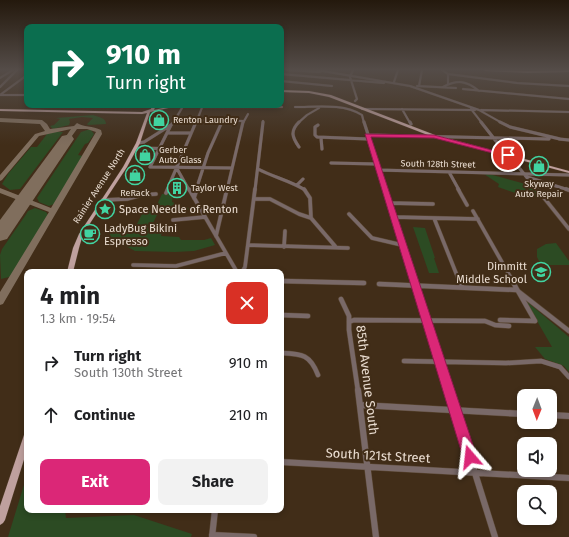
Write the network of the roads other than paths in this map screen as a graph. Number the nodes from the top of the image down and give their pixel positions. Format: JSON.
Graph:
{"nodes":[{"id":1,"x":2,"y":95,"type":"edge"},
{"id":2,"x":326,"y":95,"type":"edge"},
{"id":3,"x":356,"y":95,"type":"edge"},
{"id":4,"x":436,"y":95,"type":"edge"},
{"id":5,"x":525,"y":95,"type":"edge"},
{"id":6,"x":24,"y":96,"type":"edge"},
{"id":7,"x":569,"y":99,"type":"edge"},
{"id":8,"x":355,"y":100,"type":"dead end"},
{"id":9,"x":356,"y":106,"type":"junction"},
{"id":10,"x":468,"y":106,"type":"junction"},
{"id":11,"x":295,"y":107,"type":"dead end"},
{"id":12,"x":321,"y":107,"type":"junction"},
{"id":13,"x":52,"y":108,"type":"edge"},
{"id":14,"x":113,"y":108,"type":"edge"},
{"id":15,"x":151,"y":108,"type":"edge"},
{"id":16,"x":169,"y":108,"type":"edge"},
{"id":17,"x":182,"y":108,"type":"edge"},
{"id":18,"x":202,"y":108,"type":"edge"},
{"id":19,"x":402,"y":109,"type":"junction"},
{"id":20,"x":0,"y":110,"type":"edge"},
{"id":21,"x":161,"y":110,"type":"junction"},
{"id":22,"x":370,"y":110,"type":"junction"},
{"id":23,"x":472,"y":110,"type":"junction"},
{"id":24,"x":479,"y":110,"type":"junction"},
{"id":25,"x":48,"y":111,"type":"junction"},
{"id":26,"x":569,"y":112,"type":"edge"},
{"id":27,"x":109,"y":113,"type":"junction"},
{"id":28,"x":248,"y":114,"type":"dead end"},
{"id":29,"x":146,"y":120,"type":"junction"},
{"id":30,"x":197,"y":120,"type":"junction"},
{"id":31,"x":218,"y":120,"type":"junction"},
{"id":32,"x":243,"y":121,"type":"junction"},
{"id":33,"x":264,"y":121,"type":"dead end"},
{"id":34,"x":411,"y":124,"type":"dead end"},
{"id":35,"x":171,"y":125,"type":"junction"},
{"id":36,"x":318,"y":125,"type":"dead end"},
{"id":37,"x":168,"y":133,"type":"junction"},
{"id":38,"x":191,"y":133,"type":"junction"},
{"id":39,"x":434,"y":136,"type":"junction"},
{"id":40,"x":368,"y":137,"type":"junction"},
{"id":41,"x":321,"y":138,"type":"junction"},
{"id":42,"x":493,"y":138,"type":"junction"},
{"id":43,"x":560,"y":139,"type":"junction"},
{"id":44,"x":569,"y":140,"type":"edge"},
{"id":45,"x":137,"y":146,"type":"junction"},
{"id":46,"x":299,"y":147,"type":"dead end"},
{"id":47,"x":159,"y":148,"type":"junction"},
{"id":48,"x":184,"y":149,"type":"junction"},
{"id":49,"x":322,"y":149,"type":"dead end"},
{"id":50,"x":503,"y":150,"type":"dead end"},
{"id":51,"x":512,"y":159,"type":"dead end"},
{"id":52,"x":331,"y":163,"type":"dead end"},
{"id":53,"x":376,"y":164,"type":"junction"},
{"id":54,"x":176,"y":167,"type":"junction"},
{"id":55,"x":204,"y":168,"type":"junction"},
{"id":56,"x":232,"y":168,"type":"junction"},
{"id":57,"x":258,"y":169,"type":"junction"},
{"id":58,"x":558,"y":169,"type":"junction"},
{"id":59,"x":378,"y":170,"type":"junction"},
{"id":60,"x":449,"y":172,"type":"junction"},
{"id":61,"x":522,"y":173,"type":"junction"},
{"id":62,"x":569,"y":173,"type":"edge"},
{"id":63,"x":561,"y":174,"type":"junction"},
{"id":64,"x":526,"y":177,"type":"junction"},
{"id":65,"x":303,"y":179,"type":"dead end"},
{"id":66,"x":297,"y":185,"type":"junction"},
{"id":67,"x":569,"y":190,"type":"edge"},
{"id":68,"x":166,"y":193,"type":"dead end"},
{"id":69,"x":156,"y":194,"type":"dead end"},
{"id":70,"x":194,"y":198,"type":"junction"},
{"id":71,"x":254,"y":199,"type":"junction"},
{"id":72,"x":103,"y":200,"type":"junction"},
{"id":73,"x":389,"y":203,"type":"junction"},
{"id":74,"x":434,"y":204,"type":"dead end"},
{"id":75,"x":467,"y":205,"type":"dead end"},
{"id":76,"x":473,"y":211,"type":"dead end"},
{"id":77,"x":349,"y":214,"type":"dead end"},
{"id":78,"x":205,"y":217,"type":"junction"},
{"id":79,"x":393,"y":217,"type":"junction"},
{"id":80,"x":311,"y":218,"type":"junction"},
{"id":81,"x":434,"y":218,"type":"junction"},
{"id":82,"x":478,"y":219,"type":"junction"},
{"id":83,"x":173,"y":220,"type":"dead end"},
{"id":84,"x":562,"y":220,"type":"junction"},
{"id":85,"x":569,"y":222,"type":"edge"},
{"id":86,"x":569,"y":229,"type":"edge"},
{"id":87,"x":285,"y":231,"type":"dead end"},
{"id":88,"x":216,"y":236,"type":"junction"},
{"id":89,"x":248,"y":245,"type":"junction"},
{"id":90,"x":402,"y":245,"type":"junction"},
{"id":91,"x":284,"y":246,"type":"junction"},
{"id":92,"x":335,"y":246,"type":"dead end"},
{"id":93,"x":348,"y":248,"type":"dead end"},
{"id":94,"x":226,"y":253,"type":"junction"},
{"id":95,"x":133,"y":265,"type":"dead end"},
{"id":96,"x":71,"y":269,"type":"edge"},
{"id":97,"x":235,"y":269,"type":"edge"},
{"id":98,"x":244,"y":269,"type":"edge"},
{"id":99,"x":284,"y":281,"type":"edge"},
{"id":100,"x":364,"y":283,"type":"dead end"},
{"id":101,"x":379,"y":284,"type":"dead end"},
{"id":102,"x":415,"y":285,"type":"junction"},
{"id":103,"x":462,"y":287,"type":"junction"},
{"id":104,"x":517,"y":290,"type":"junction"},
{"id":105,"x":341,"y":299,"type":"dead end"},
{"id":106,"x":284,"y":315,"type":"edge"},
{"id":107,"x":308,"y":316,"type":"dead end"},
{"id":108,"x":426,"y":320,"type":"junction"},
{"id":109,"x":500,"y":320,"type":"dead end"},
{"id":110,"x":350,"y":322,"type":"junction"},
{"id":111,"x":509,"y":326,"type":"dead end"},
{"id":112,"x":569,"y":331,"type":"edge"},
{"id":113,"x":284,"y":353,"type":"edge"},
{"id":114,"x":404,"y":360,"type":"dead end"},
{"id":115,"x":439,"y":361,"type":"junction"},
{"id":116,"x":318,"y":375,"type":"dead end"},
{"id":117,"x":569,"y":377,"type":"edge"},
{"id":118,"x":360,"y":406,"type":"junction"},
{"id":119,"x":456,"y":412,"type":"junction"},
{"id":120,"x":517,"y":414,"type":"edge"},
{"id":121,"x":557,"y":415,"type":"edge"},
{"id":122,"x":569,"y":416,"type":"edge"},
{"id":123,"x":24,"y":447,"type":"edge"},
{"id":124,"x":284,"y":462,"type":"edge"},
{"id":125,"x":367,"y":467,"type":"junction"},
{"id":126,"x":475,"y":472,"type":"junction"},
{"id":127,"x":569,"y":478,"type":"edge"},
{"id":128,"x":215,"y":513,"type":"edge"},
{"id":129,"x":0,"y":520,"type":"edge"},
{"id":130,"x":212,"y":536,"type":"edge"},
{"id":131,"x":254,"y":537,"type":"edge"},
{"id":132,"x":376,"y":537,"type":"edge"},
{"id":133,"x":495,"y":537,"type":"edge"}],
"edges":[{"from":1,"to":6,"type":"street"},
{"from":2,"to":9,"type":"main road"},
{"from":3,"to":8,"type":"street"},
{"from":4,"to":10,"type":"street"},
{"from":5,"to":7,"type":"street"},
{"from":9,"to":22,"type":"street"},
{"from":9,"to":22,"type":"main road"},
{"from":10,"to":23,"type":"street"},
{"from":10,"to":24,"type":"street"},
{"from":11,"to":12,"type":"street"},
{"from":12,"to":40,"type":"street"},
{"from":12,"to":46,"type":"street"},
{"from":13,"to":25,"type":"street"},
{"from":14,"to":27,"type":"street"},
{"from":15,"to":21,"type":"main road"},
{"from":15,"to":27,"type":"main road"},
{"from":15,"to":29,"type":"main road","name":"Rainier Avenue North"},
{"from":16,"to":21,"type":"main road"},
{"from":17,"to":35,"type":"street"},
{"from":18,"to":30,"type":"street"},
{"from":19,"to":22,"type":"street"},
{"from":19,"to":23,"type":"street"},
{"from":19,"to":34,"type":"street"},
{"from":20,"to":25,"type":"main road"},
{"from":21,"to":29,"type":"main road"},
{"from":22,"to":39,"type":"main road"},
{"from":23,"to":24,"type":"street"},
{"from":23,"to":42,"type":"street"},
{"from":24,"to":26,"type":"street"},
{"from":24,"to":43,"type":"street"},
{"from":25,"to":27,"type":"main road"},
{"from":28,"to":32,"type":"street"},
{"from":29,"to":45,"type":"main road","name":"Rainier Avenue North"},
{"from":30,"to":31,"type":"street"},
{"from":30,"to":38,"type":"street"},
{"from":31,"to":32,"type":"street"},
{"from":31,"to":55,"type":"street"},
{"from":32,"to":56,"type":"street"},
{"from":33,"to":57,"type":"street"},
{"from":35,"to":37,"type":"street"},
{"from":35,"to":45,"type":"street"},
{"from":36,"to":41,"type":"street"},
{"from":37,"to":38,"type":"street"},
{"from":37,"to":47,"type":"street"},
{"from":38,"to":48,"type":"street"},
{"from":39,"to":40,"type":"street"},
{"from":39,"to":42,"type":"street"},
{"from":39,"to":58,"type":"main road"},
{"from":40,"to":41,"type":"street"},
{"from":40,"to":53,"type":"street"},
{"from":41,"to":49,"type":"street"},
{"from":42,"to":43,"type":"street"},
{"from":42,"to":50,"type":"street"},
{"from":43,"to":44,"type":"street"},
{"from":45,"to":47,"type":"street"},
{"from":45,"to":72,"type":"main road","name":"Rainier Avenue North"},
{"from":47,"to":48,"type":"street"},
{"from":47,"to":54,"type":"street"},
{"from":48,"to":54,"type":"street"},
{"from":51,"to":61,"type":"street"},
{"from":52,"to":53,"type":"street"},
{"from":53,"to":59,"type":"street"},
{"from":54,"to":55,"type":"street"},
{"from":54,"to":68,"type":"street"},
{"from":54,"to":70,"type":"street"},
{"from":55,"to":56,"type":"street"},
{"from":55,"to":70,"type":"street"},
{"from":56,"to":88,"type":"street"},
{"from":57,"to":66,"type":"street"},
{"from":57,"to":71,"type":"street"},
{"from":58,"to":62,"type":"main road"},
{"from":58,"to":63,"type":"main road"},
{"from":59,"to":60,"type":"street","name":"South 128th Street"},
{"from":59,"to":73,"type":"street"},
{"from":60,"to":61,"type":"street","name":"South 128th Street"},
{"from":60,"to":75,"type":"street"},
{"from":61,"to":63,"type":"street","name":"South 128th Street"},
{"from":61,"to":64,"type":"street"},
{"from":62,"to":63,"type":"street","name":"South 128th Street"},
{"from":64,"to":67,"type":"street"},
{"from":64,"to":84,"type":"street"},
{"from":65,"to":66,"type":"street"},
{"from":66,"to":80,"type":"street"},
{"from":69,"to":72,"type":"street"},
{"from":70,"to":78,"type":"street"},
{"from":71,"to":80,"type":"street"},
{"from":71,"to":89,"type":"street"},
{"from":72,"to":96,"type":"main road","name":"Rainier Avenue North"},
{"from":73,"to":74,"type":"street"},
{"from":73,"to":79,"type":"street"},
{"from":76,"to":82,"type":"street"},
{"from":77,"to":90,"type":"street"},
{"from":78,"to":83,"type":"street"},
{"from":78,"to":88,"type":"street"},
{"from":79,"to":81,"type":"street"},
{"from":79,"to":90,"type":"street"},
{"from":80,"to":92,"type":"street"},
{"from":81,"to":82,"type":"street"},
{"from":81,"to":103,"type":"street"},
{"from":82,"to":104,"type":"street"},
{"from":84,"to":85,"type":"street"},
{"from":84,"to":86,"type":"street"},
{"from":87,"to":91,"type":"street"},
{"from":88,"to":94,"type":"street"},
{"from":89,"to":91,"type":"street"},
{"from":89,"to":98,"type":"street"},
{"from":90,"to":102,"type":"street"},
{"from":91,"to":93,"type":"street"},
{"from":94,"to":95,"type":"street"},
{"from":94,"to":97,"type":"street"},
{"from":99,"to":100,"type":"street"},
{"from":101,"to":102,"type":"street"},
{"from":102,"to":103,"type":"street"},
{"from":102,"to":108,"type":"street"},
{"from":103,"to":104,"type":"street"},
{"from":104,"to":109,"type":"street"},
{"from":104,"to":112,"type":"street"},
{"from":105,"to":110,"type":"street","name":"85th Avenue South"},
{"from":106,"to":107,"type":"street"},
{"from":108,"to":110,"type":"street"},
{"from":108,"to":111,"type":"street"},
{"from":108,"to":115,"type":"street"},
{"from":110,"to":118,"type":"street","name":"85th Avenue South"},
{"from":113,"to":116,"type":"street"},
{"from":114,"to":115,"type":"street"},
{"from":115,"to":117,"type":"street"},
{"from":115,"to":119,"type":"street"},
{"from":118,"to":119,"type":"street"},
{"from":118,"to":125,"type":"street","name":"85th Avenue South"},
{"from":119,"to":120,"type":"street"},
{"from":119,"to":126,"type":"street"},
{"from":121,"to":122,"type":"street"},
{"from":123,"to":129,"type":"main road"},
{"from":124,"to":125,"type":"street","name":"South 121st Street"},
{"from":125,"to":126,"type":"street","name":"South 121st Street"},
{"from":125,"to":132,"type":"street","name":"85th Avenue South"},
{"from":126,"to":127,"type":"street","name":"South 121st Street"},
{"from":126,"to":133,"type":"street"},
{"from":128,"to":130,"type":"street"},
{"from":130,"to":131,"type":"street"}]}
